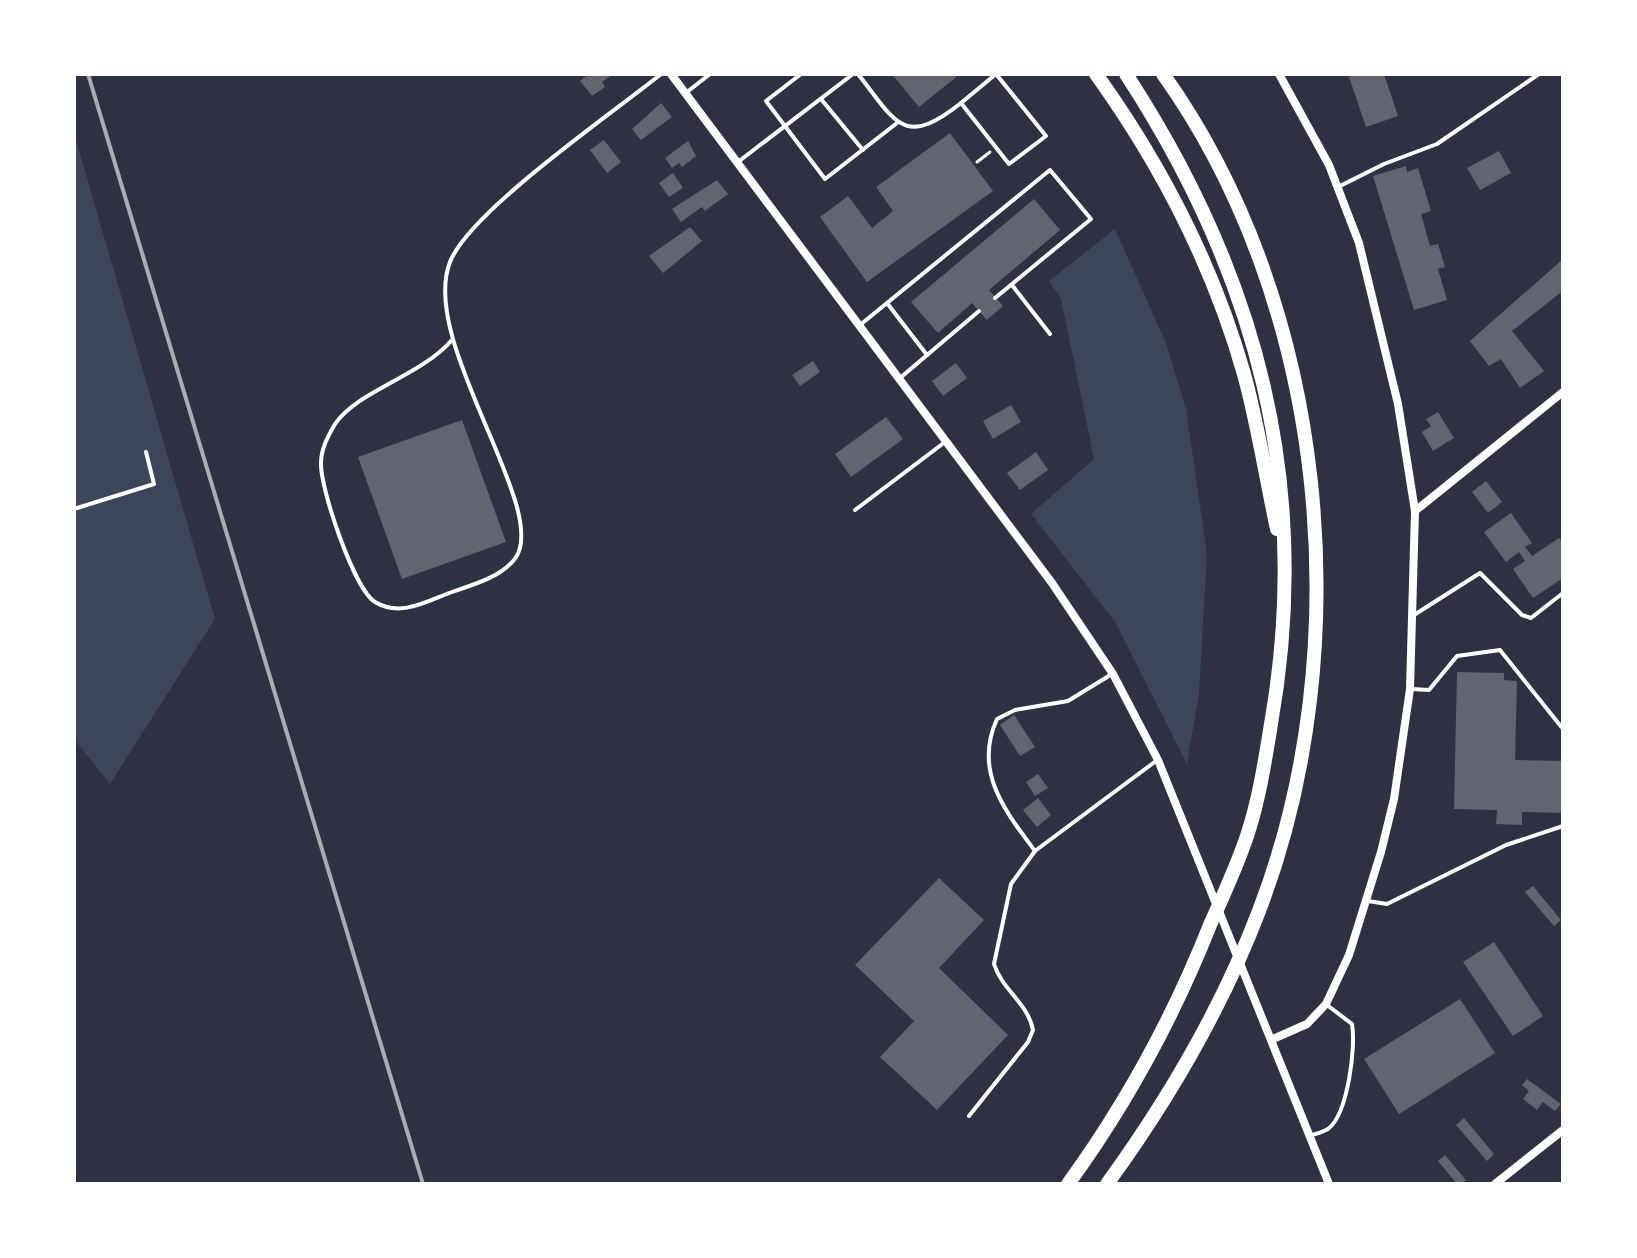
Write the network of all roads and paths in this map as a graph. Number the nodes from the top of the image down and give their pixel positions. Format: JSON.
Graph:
{"nodes":[{"id":1,"x":661,"y":74,"type":"edge"},
{"id":2,"x":671,"y":74,"type":"edge"},
{"id":3,"x":710,"y":74,"type":"edge"},
{"id":4,"x":801,"y":74,"type":"edge"},
{"id":5,"x":855,"y":74,"type":"edge"},
{"id":6,"x":996,"y":74,"type":"edge"},
{"id":7,"x":1096,"y":74,"type":"edge"},
{"id":8,"x":1126,"y":74,"type":"edge"},
{"id":9,"x":1163,"y":74,"type":"edge"},
{"id":10,"x":1176,"y":74,"type":"edge"},
{"id":11,"x":1279,"y":74,"type":"edge"},
{"id":12,"x":1539,"y":74,"type":"edge"},
{"id":13,"x":686,"y":93,"type":"junction"},
{"id":14,"x":821,"y":99,"type":"junction"},
{"id":15,"x":961,"y":103,"type":"junction"},
{"id":16,"x":1195,"y":118,"type":"junction"},
{"id":17,"x":897,"y":123,"type":"junction"},
{"id":18,"x":786,"y":126,"type":"junction"},
{"id":19,"x":996,"y":148,"type":"junction"},
{"id":20,"x":863,"y":150,"type":"junction"},
{"id":21,"x":738,"y":162,"type":"junction"},
{"id":22,"x":977,"y":162,"type":"dead end"},
{"id":23,"x":1338,"y":187,"type":"junction"},
{"id":24,"x":1012,"y":285,"type":"junction"},
{"id":25,"x":995,"y":298,"type":"dead end"},
{"id":26,"x":887,"y":303,"type":"junction"},
{"id":27,"x":979,"y":311,"type":"dead end"},
{"id":28,"x":860,"y":325,"type":"junction"},
{"id":29,"x":1050,"y":334,"type":"dead end"},
{"id":30,"x":452,"y":340,"type":"junction"},
{"id":31,"x":927,"y":355,"type":"junction"},
{"id":32,"x":900,"y":378,"type":"junction"},
{"id":33,"x":1563,"y":392,"type":"edge"},
{"id":34,"x":947,"y":440,"type":"junction"},
{"id":35,"x":146,"y":452,"type":"dead end"},
{"id":36,"x":74,"y":509,"type":"edge"},
{"id":37,"x":855,"y":510,"type":"dead end"},
{"id":38,"x":1415,"y":511,"type":"junction"},
{"id":39,"x":1288,"y":576,"type":"junction"},
{"id":40,"x":1563,"y":593,"type":"edge"},
{"id":41,"x":1414,"y":615,"type":"junction"},
{"id":42,"x":1113,"y":674,"type":"junction"},
{"id":43,"x":1410,"y":689,"type":"junction"},
{"id":44,"x":1563,"y":729,"type":"edge"},
{"id":45,"x":1158,"y":760,"type":"junction"},
{"id":46,"x":1563,"y":826,"type":"edge"},
{"id":47,"x":1035,"y":851,"type":"junction"},
{"id":48,"x":1368,"y":901,"type":"junction"},
{"id":49,"x":1326,"y":1004,"type":"junction"},
{"id":50,"x":1273,"y":1039,"type":"junction"},
{"id":51,"x":969,"y":1116,"type":"dead end"},
{"id":52,"x":1563,"y":1130,"type":"edge"},
{"id":53,"x":1310,"y":1136,"type":"junction"},
{"id":54,"x":1068,"y":1184,"type":"edge"},
{"id":55,"x":1107,"y":1184,"type":"edge"},
{"id":56,"x":1329,"y":1184,"type":"edge"},
{"id":57,"x":1495,"y":1184,"type":"edge"}],
"edges":[{"from":1,"to":30,"type":"lane"},
{"from":2,"to":13,"type":"street"},
{"from":3,"to":13,"type":"lane"},
{"from":4,"to":18,"type":"lane"},
{"from":5,"to":14,"type":"lane"},
{"from":5,"to":17,"type":"lane"},
{"from":6,"to":15,"type":"lane"},
{"from":6,"to":19,"type":"lane"},
{"from":7,"to":39,"type":"highway"},
{"from":8,"to":39,"type":"highway"},
{"from":9,"to":16,"type":"highway"},
{"from":10,"to":16,"type":"highway"},
{"from":11,"to":23,"type":"street"},
{"from":12,"to":23,"type":"lane"},
{"from":13,"to":21,"type":"street"},
{"from":14,"to":18,"type":"lane"},
{"from":14,"to":20,"type":"lane"},
{"from":15,"to":17,"type":"lane"},
{"from":15,"to":19,"type":"lane"},
{"from":16,"to":55,"type":"highway"},
{"from":17,"to":20,"type":"lane"},
{"from":18,"to":20,"type":"lane"},
{"from":18,"to":21,"type":"lane"},
{"from":19,"to":22,"type":"path"},
{"from":21,"to":28,"type":"street"},
{"from":23,"to":38,"type":"street"},
{"from":24,"to":25,"type":"lane"},
{"from":24,"to":26,"type":"lane"},
{"from":24,"to":29,"type":"lane"},
{"from":26,"to":28,"type":"lane"},
{"from":26,"to":31,"type":"lane"},
{"from":27,"to":31,"type":"lane"},
{"from":28,"to":32,"type":"street"},
{"from":30,"to":30,"type":"lane"},
{"from":31,"to":32,"type":"lane"},
{"from":32,"to":34,"type":"street"},
{"from":33,"to":38,"type":"street"},
{"from":34,"to":37,"type":"lane"},
{"from":34,"to":42,"type":"street"},
{"from":35,"to":36,"type":"lane"},
{"from":38,"to":41,"type":"street"},
{"from":39,"to":54,"type":"highway"},
{"from":40,"to":41,"type":"lane"},
{"from":41,"to":43,"type":"street"},
{"from":42,"to":45,"type":"street"},
{"from":42,"to":47,"type":"lane"},
{"from":43,"to":44,"type":"lane"},
{"from":43,"to":48,"type":"street"},
{"from":45,"to":47,"type":"lane"},
{"from":45,"to":50,"type":"street"},
{"from":46,"to":48,"type":"lane"},
{"from":47,"to":51,"type":"lane"},
{"from":48,"to":49,"type":"street"},
{"from":49,"to":50,"type":"street"},
{"from":49,"to":53,"type":"lane"},
{"from":50,"to":53,"type":"street"},
{"from":52,"to":57,"type":"street"},
{"from":53,"to":56,"type":"street"}]}
